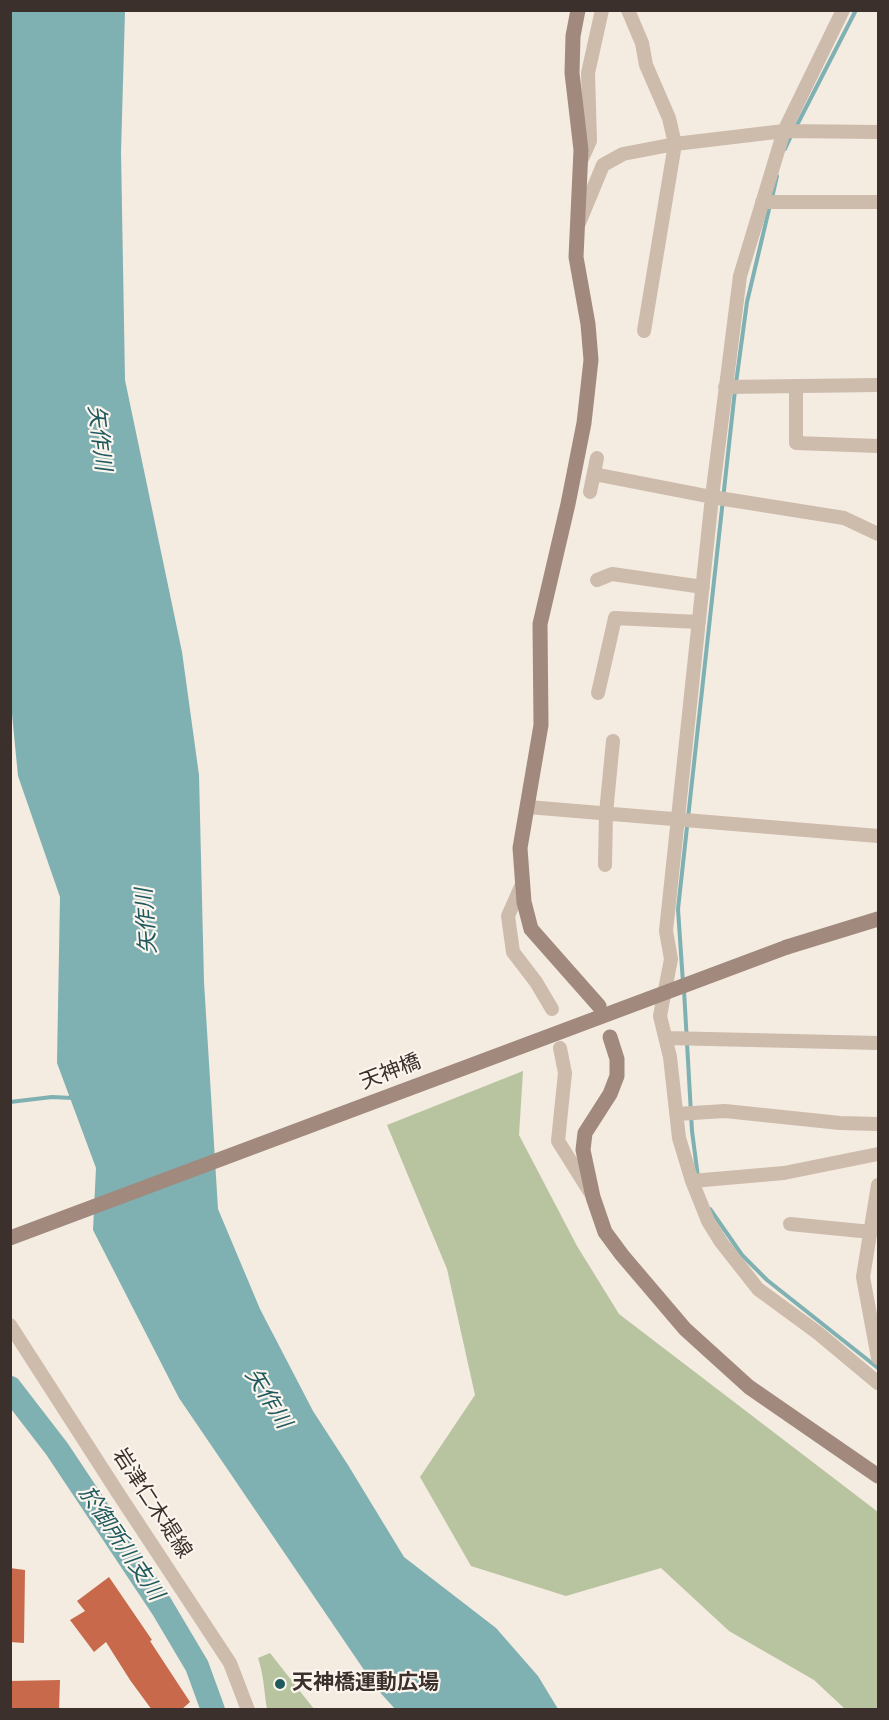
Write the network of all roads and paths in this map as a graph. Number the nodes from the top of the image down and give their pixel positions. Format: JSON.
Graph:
{"nodes":[{"id":1,"x":578,"y":10,"type":"edge"},
{"id":2,"x":602,"y":10,"type":"edge"},
{"id":3,"x":843,"y":10,"type":"edge"},
{"id":4,"x":629,"y":11,"type":"edge"},
{"id":5,"x":784,"y":131,"type":"junction"},
{"id":6,"x":879,"y":132,"type":"edge"},
{"id":7,"x":675,"y":144,"type":"junction"},
{"id":8,"x":581,"y":162,"type":"junction"},
{"id":9,"x":762,"y":202,"type":"junction"},
{"id":10,"x":879,"y":202,"type":"edge"},
{"id":11,"x":577,"y":227,"type":"junction"},
{"id":12,"x":644,"y":331,"type":"dead end"},
{"id":13,"x":879,"y":385,"type":"edge"},
{"id":14,"x":796,"y":386,"type":"junction"},
{"id":15,"x":725,"y":387,"type":"junction"},
{"id":16,"x":879,"y":446,"type":"edge"},
{"id":17,"x":597,"y":458,"type":"dead end"},
{"id":18,"x":594,"y":474,"type":"junction"},
{"id":19,"x":590,"y":492,"type":"dead end"},
{"id":20,"x":712,"y":497,"type":"junction"},
{"id":21,"x":879,"y":534,"type":"edge"},
{"id":22,"x":597,"y":580,"type":"dead end"},
{"id":23,"x":703,"y":587,"type":"junction"},
{"id":24,"x":699,"y":622,"type":"junction"},
{"id":25,"x":598,"y":693,"type":"dead end"},
{"id":26,"x":612,"y":741,"type":"dead end"},
{"id":27,"x":528,"y":807,"type":"junction"},
{"id":28,"x":606,"y":813,"type":"junction"},
{"id":29,"x":679,"y":818,"type":"junction"},
{"id":30,"x":879,"y":836,"type":"edge"},
{"id":31,"x":605,"y":865,"type":"dead end"},
{"id":32,"x":523,"y":882,"type":"junction"},
{"id":33,"x":879,"y":919,"type":"edge"},
{"id":34,"x":599,"y":1006,"type":"dead end"},
{"id":35,"x":552,"y":1009,"type":"dead end"},
{"id":36,"x":610,"y":1037,"type":"dead end"},
{"id":37,"x":666,"y":1038,"type":"junction"},
{"id":38,"x":879,"y":1043,"type":"edge"},
{"id":39,"x":560,"y":1048,"type":"dead end"},
{"id":40,"x":677,"y":1114,"type":"junction"},
{"id":41,"x":879,"y":1124,"type":"edge"},
{"id":42,"x":879,"y":1154,"type":"edge"},
{"id":43,"x":692,"y":1181,"type":"junction"},
{"id":44,"x":879,"y":1185,"type":"edge"},
{"id":45,"x":593,"y":1197,"type":"junction"},
{"id":46,"x":876,"y":1214,"type":"edge"},
{"id":47,"x":790,"y":1224,"type":"dead end"},
{"id":48,"x":871,"y":1232,"type":"junction"},
{"id":49,"x":10,"y":1238,"type":"edge"},
{"id":50,"x":10,"y":1325,"type":"edge"},
{"id":51,"x":879,"y":1358,"type":"edge"},
{"id":52,"x":879,"y":1383,"type":"edge"},
{"id":53,"x":879,"y":1476,"type":"edge"},
{"id":54,"x":248,"y":1710,"type":"edge"}],
"edges":[{"from":1,"to":8,"type":"street"},
{"from":2,"to":8,"type":"street"},
{"from":3,"to":5,"type":"street"},
{"from":4,"to":7,"type":"street"},
{"from":5,"to":6,"type":"street"},
{"from":5,"to":7,"type":"street"},
{"from":5,"to":9,"type":"street"},
{"from":7,"to":11,"type":"street"},
{"from":7,"to":12,"type":"street"},
{"from":8,"to":11,"type":"street"},
{"from":9,"to":10,"type":"street"},
{"from":9,"to":15,"type":"street"},
{"from":11,"to":27,"type":"street"},
{"from":13,"to":14,"type":"street"},
{"from":14,"to":15,"type":"street"},
{"from":14,"to":16,"type":"street"},
{"from":15,"to":20,"type":"street"},
{"from":17,"to":18,"type":"street"},
{"from":18,"to":19,"type":"street"},
{"from":18,"to":20,"type":"street"},
{"from":20,"to":21,"type":"street"},
{"from":20,"to":23,"type":"street"},
{"from":22,"to":23,"type":"street"},
{"from":23,"to":24,"type":"street"},
{"from":24,"to":25,"type":"street"},
{"from":24,"to":29,"type":"street"},
{"from":26,"to":28,"type":"street"},
{"from":27,"to":28,"type":"street"},
{"from":27,"to":32,"type":"street"},
{"from":28,"to":29,"type":"street"},
{"from":28,"to":31,"type":"street"},
{"from":29,"to":30,"type":"street"},
{"from":29,"to":37,"type":"street"},
{"from":32,"to":34,"type":"street"},
{"from":32,"to":35,"type":"street"},
{"from":33,"to":49,"type":"street","name":"天神橋","bridge":true},
{"from":36,"to":45,"type":"street"},
{"from":37,"to":38,"type":"street"},
{"from":37,"to":40,"type":"street"},
{"from":39,"to":45,"type":"street"},
{"from":40,"to":41,"type":"street"},
{"from":40,"to":43,"type":"street"},
{"from":42,"to":43,"type":"street"},
{"from":43,"to":52,"type":"street"},
{"from":44,"to":46,"type":"street"},
{"from":45,"to":53,"type":"street"},
{"from":46,"to":48,"type":"street"},
{"from":47,"to":48,"type":"street"},
{"from":48,"to":51,"type":"street"},
{"from":50,"to":54,"type":"street","name":"岩津仁木堤線"}]}
